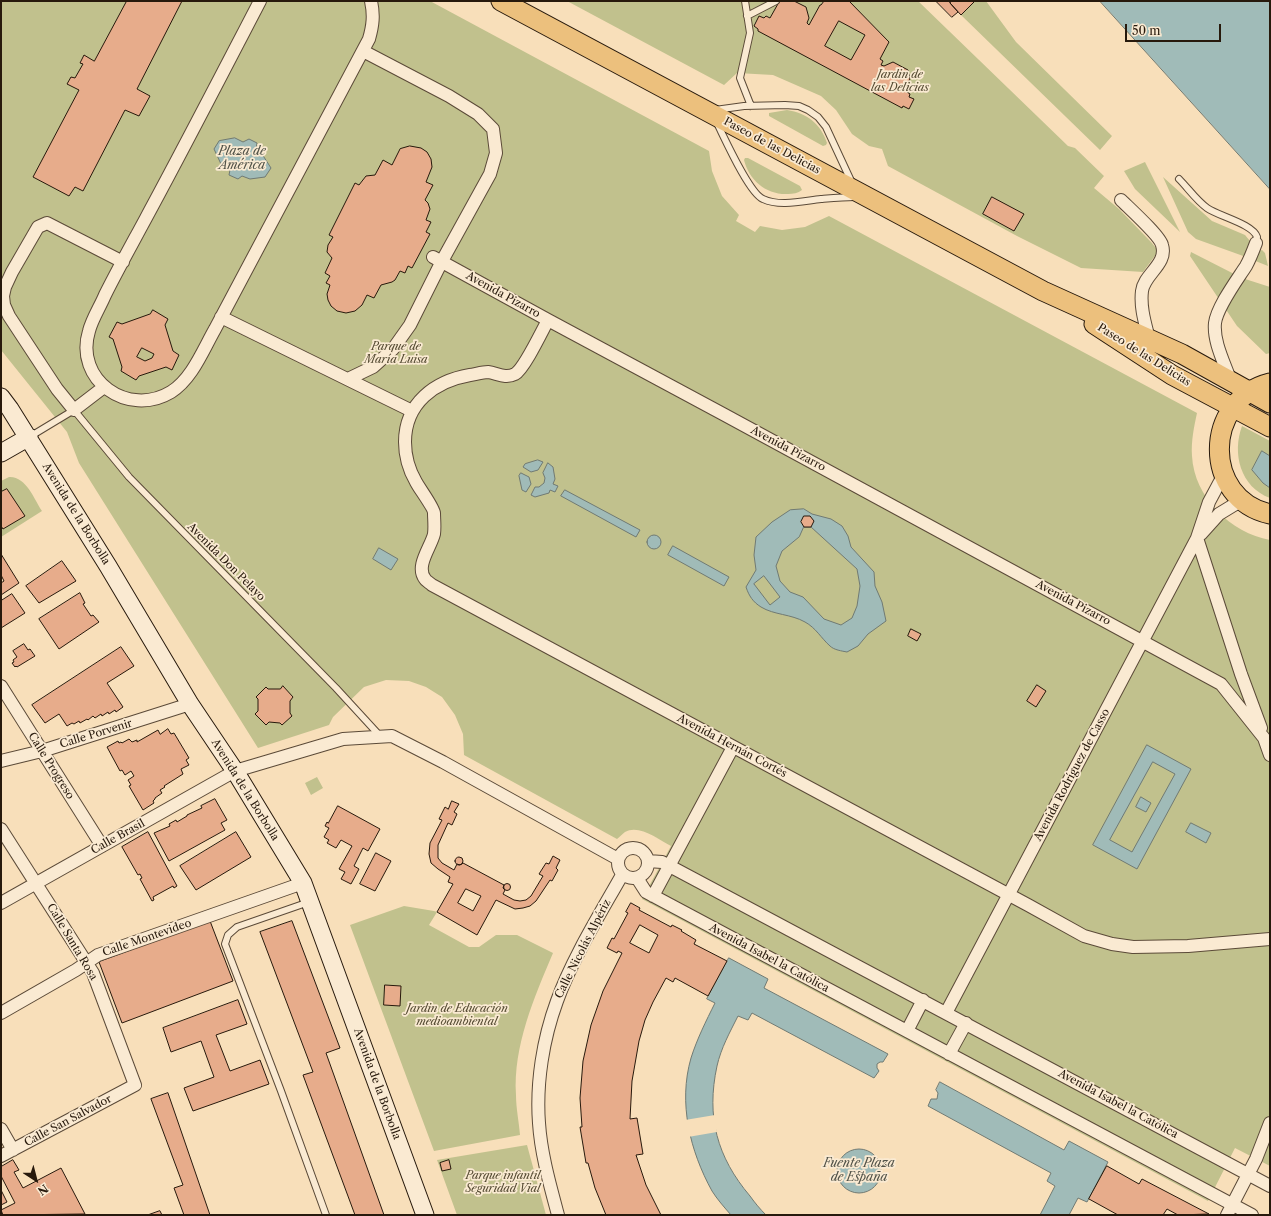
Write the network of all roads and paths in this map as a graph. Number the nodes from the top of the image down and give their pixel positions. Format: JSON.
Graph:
{"nodes":[{"id":1,"x":260,"y":1,"type":"edge"},
{"id":2,"x":371,"y":1,"type":"edge"},
{"id":3,"x":501,"y":1,"type":"edge"},
{"id":4,"x":745,"y":1,"type":"edge"},
{"id":5,"x":776,"y":1,"type":"edge"},
{"id":6,"x":747,"y":16,"type":"junction"},
{"id":7,"x":362,"y":51,"type":"junction"},
{"id":8,"x":751,"y":106,"type":"junction"},
{"id":9,"x":710,"y":113,"type":"junction"},
{"id":10,"x":1179,"y":179,"type":"dead end"},
{"id":11,"x":861,"y":193,"type":"junction"},
{"id":12,"x":1121,"y":200,"type":"dead end"},
{"id":13,"x":1256,"y":243,"type":"joint"},
{"id":14,"x":438,"y":259,"type":"junction"},
{"id":15,"x":123,"y":262,"type":"junction"},
{"id":16,"x":1043,"y":291,"type":"junction"},
{"id":17,"x":221,"y":317,"type":"junction"},
{"id":18,"x":548,"y":320,"type":"junction"},
{"id":19,"x":1149,"y":339,"type":"junction"},
{"id":20,"x":348,"y":379,"type":"junction"},
{"id":21,"x":1231,"y":382,"type":"junction"},
{"id":22,"x":1270,"y":383,"type":"edge"},
{"id":23,"x":104,"y":387,"type":"junction"},
{"id":24,"x":1249,"y":392,"type":"junction"},
{"id":25,"x":1,"y":397,"type":"edge"},
{"id":26,"x":1270,"y":403,"type":"edge"},
{"id":27,"x":1234,"y":406,"type":"junction"},
{"id":28,"x":74,"y":410,"type":"junction"},
{"id":29,"x":412,"y":411,"type":"junction"},
{"id":30,"x":1270,"y":427,"type":"edge"},
{"id":31,"x":29,"y":437,"type":"junction"},
{"id":32,"x":1,"y":453,"type":"edge"},
{"id":33,"x":1224,"y":474,"type":"junction"},
{"id":34,"x":1242,"y":500,"type":"junction"},
{"id":35,"x":1270,"y":514,"type":"edge"},
{"id":36,"x":1197,"y":538,"type":"junction"},
{"id":37,"x":1143,"y":641,"type":"junction"},
{"id":38,"x":1,"y":686,"type":"edge"},
{"id":39,"x":190,"y":704,"type":"junction"},
{"id":40,"x":381,"y":736,"type":"junction"},
{"id":41,"x":1264,"y":738,"type":"junction"},
{"id":42,"x":733,"y":746,"type":"junction"},
{"id":43,"x":42,"y":750,"type":"junction"},
{"id":44,"x":1270,"y":755,"type":"edge"},
{"id":45,"x":1,"y":762,"type":"edge"},
{"id":46,"x":235,"y":771,"type":"junction"},
{"id":47,"x":1,"y":829,"type":"edge"},
{"id":48,"x":102,"y":846,"type":"junction"},
{"id":49,"x":618,"y":859,"type":"junction"},
{"id":50,"x":648,"y":861,"type":"junction"},
{"id":51,"x":669,"y":865,"type":"junction"},
{"id":52,"x":622,"y":875,"type":"junction"},
{"id":53,"x":637,"y":878,"type":"junction"},
{"id":54,"x":303,"y":883,"type":"junction"},
{"id":55,"x":36,"y":884,"type":"junction"},
{"id":56,"x":1008,"y":895,"type":"junction"},
{"id":57,"x":653,"y":896,"type":"junction"},
{"id":58,"x":309,"y":902,"type":"junction"},
{"id":59,"x":1,"y":903,"type":"edge"},
{"id":60,"x":1270,"y":939,"type":"edge"},
{"id":61,"x":87,"y":963,"type":"junction"},
{"id":62,"x":923,"y":1000,"type":"junction"},
{"id":63,"x":1,"y":1012,"type":"edge"},
{"id":64,"x":946,"y":1013,"type":"junction"},
{"id":65,"x":966,"y":1023,"type":"junction"},
{"id":66,"x":907,"y":1031,"type":"junction"},
{"id":67,"x":950,"y":1054,"type":"junction"},
{"id":68,"x":135,"y":1085,"type":"joint"},
{"id":69,"x":1270,"y":1123,"type":"edge"},
{"id":70,"x":1,"y":1129,"type":"edge"},
{"id":71,"x":13,"y":1150,"type":"junction"},
{"id":72,"x":1,"y":1156,"type":"edge"},
{"id":73,"x":1248,"y":1174,"type":"junction"},
{"id":74,"x":1270,"y":1186,"type":"edge"},
{"id":75,"x":1230,"y":1210,"type":"edge"},
{"id":76,"x":326,"y":1215,"type":"edge"},
{"id":77,"x":425,"y":1215,"type":"edge"},
{"id":78,"x":558,"y":1215,"type":"edge"},
{"id":79,"x":1252,"y":1215,"type":"edge"}],
"edges":[{"from":1,"to":15,"type":"street"},
{"from":2,"to":7,"type":"street"},
{"from":3,"to":9,"type":"main road","name":"Paseo de las Delicias"},
{"from":4,"to":6,"type":"lane"},
{"from":5,"to":6,"type":"lane"},
{"from":6,"to":8,"type":"lane"},
{"from":7,"to":14,"type":"street"},
{"from":7,"to":17,"type":"street"},
{"from":8,"to":9,"type":"lane"},
{"from":8,"to":11,"type":"lane"},
{"from":9,"to":11,"type":"main road","name":"Paseo de las Delicias"},
{"from":9,"to":11,"type":"lane"},
{"from":10,"to":13,"type":"lane"},
{"from":11,"to":16,"type":"main road","name":"Paseo de las Delicias"},
{"from":12,"to":19,"type":"street"},
{"from":13,"to":21,"type":"street"},
{"from":14,"to":18,"type":"street","name":"Avenida Pizarro"},
{"from":14,"to":20,"type":"street"},
{"from":15,"to":23,"type":"street"},
{"from":15,"to":28,"type":"street"},
{"from":16,"to":19,"type":"main road","name":"Paseo de las Delicias"},
{"from":16,"to":27,"type":"main road","name":"Paseo de las Delicias"},
{"from":17,"to":20,"type":"street"},
{"from":17,"to":23,"type":"street"},
{"from":18,"to":29,"type":"street"},
{"from":18,"to":37,"type":"street","name":"Avenida Pizarro"},
{"from":19,"to":21,"type":"main road","name":"Paseo de las Delicias"},
{"from":20,"to":29,"type":"street"},
{"from":21,"to":24,"type":"main road","name":"Paseo de las Delicias"},
{"from":22,"to":24,"type":"main road"},
{"from":23,"to":28,"type":"street"},
{"from":24,"to":26,"type":"main road","name":"Paseo de las Delicias"},
{"from":24,"to":27,"type":"main road"},
{"from":25,"to":31,"type":"main road","name":"Avenida de la Borbolla"},
{"from":27,"to":30,"type":"main road","name":"Paseo de las Delicias"},
{"from":27,"to":33,"type":"main road"},
{"from":28,"to":31,"type":"lane"},
{"from":28,"to":40,"type":"lane","name":"Avenida Don Pelayo"},
{"from":29,"to":42,"type":"street","name":"Avenida Hernán Cortés"},
{"from":31,"to":32,"type":"main road"},
{"from":31,"to":39,"type":"main road","name":"Avenida de la Borbolla"},
{"from":33,"to":34,"type":"main road"},
{"from":33,"to":36,"type":"street"},
{"from":34,"to":35,"type":"main road"},
{"from":34,"to":36,"type":"street"},
{"from":36,"to":37,"type":"street","name":"Avenida Rodríguez de Casso"},
{"from":36,"to":41,"type":"street"},
{"from":37,"to":41,"type":"street","name":"Avenida Pizarro"},
{"from":37,"to":56,"type":"street","name":"Avenida Rodríguez de Casso"},
{"from":38,"to":43,"type":"street","name":"Calle Progreso"},
{"from":39,"to":43,"type":"street","name":"Calle Porvenir"},
{"from":39,"to":46,"type":"main road","name":"Avenida de la Borbolla"},
{"from":40,"to":46,"type":"street","name":"Calle Brasil"},
{"from":40,"to":49,"type":"street","name":"Calle Brasil"},
{"from":41,"to":44,"type":"street"},
{"from":42,"to":51,"type":"street"},
{"from":42,"to":56,"type":"street","name":"Avenida Hernán Cortés"},
{"from":43,"to":45,"type":"street","name":"Calle Porvenir"},
{"from":43,"to":48,"type":"street","name":"Calle Progreso"},
{"from":46,"to":48,"type":"street","name":"Calle Brasil"},
{"from":46,"to":54,"type":"main road","name":"Avenida de la Borbolla"},
{"from":47,"to":55,"type":"street","name":"Calle Santa Rosa"},
{"from":48,"to":55,"type":"street","name":"Calle Brasil"},
{"from":49,"to":50,"type":"street"},
{"from":49,"to":52,"type":"street"},
{"from":50,"to":51,"type":"street"},
{"from":50,"to":53,"type":"street"},
{"from":51,"to":57,"type":"street"},
{"from":51,"to":62,"type":"street"},
{"from":52,"to":53,"type":"street"},
{"from":52,"to":78,"type":"street","name":"Calle Nicolás Alpériz"},
{"from":53,"to":57,"type":"street","name":"Avenida Isabel la Católica"},
{"from":54,"to":58,"type":"main road","name":"Avenida de la Borbolla"},
{"from":54,"to":61,"type":"street","name":"Calle Montevideo"},
{"from":55,"to":59,"type":"street","name":"Calle Brasil"},
{"from":55,"to":61,"type":"street","name":"Calle Santa Rosa"},
{"from":56,"to":60,"type":"street","name":"Avenida Hernán Cortés"},
{"from":56,"to":64,"type":"street","name":"Avenida Rodríguez de Casso"},
{"from":57,"to":66,"type":"street","name":"Avenida Isabel la Católica"},
{"from":58,"to":76,"type":"lane"},
{"from":58,"to":77,"type":"main road","name":"Avenida de la Borbolla"},
{"from":61,"to":63,"type":"street","name":"Calle Montevideo"},
{"from":61,"to":68,"type":"street","name":"Calle Santa Rosa"},
{"from":62,"to":64,"type":"street","name":"Avenida Isabel la Católica"},
{"from":62,"to":66,"type":"street"},
{"from":64,"to":65,"type":"street","name":"Avenida Isabel la Católica"},
{"from":65,"to":67,"type":"street"},
{"from":65,"to":73,"type":"street","name":"Avenida Isabel la Católica"},
{"from":66,"to":67,"type":"street","name":"Avenida Isabel la Católica"},
{"from":67,"to":75,"type":"street"},
{"from":68,"to":71,"type":"street","name":"Calle San Salvador"},
{"from":69,"to":73,"type":"street"},
{"from":70,"to":71,"type":"street"},
{"from":71,"to":72,"type":"street","name":"Calle San Salvador"},
{"from":73,"to":74,"type":"street","name":"Avenida Isabel la Católica"},
{"from":73,"to":75,"type":"street"},
{"from":75,"to":79,"type":"street"}]}
